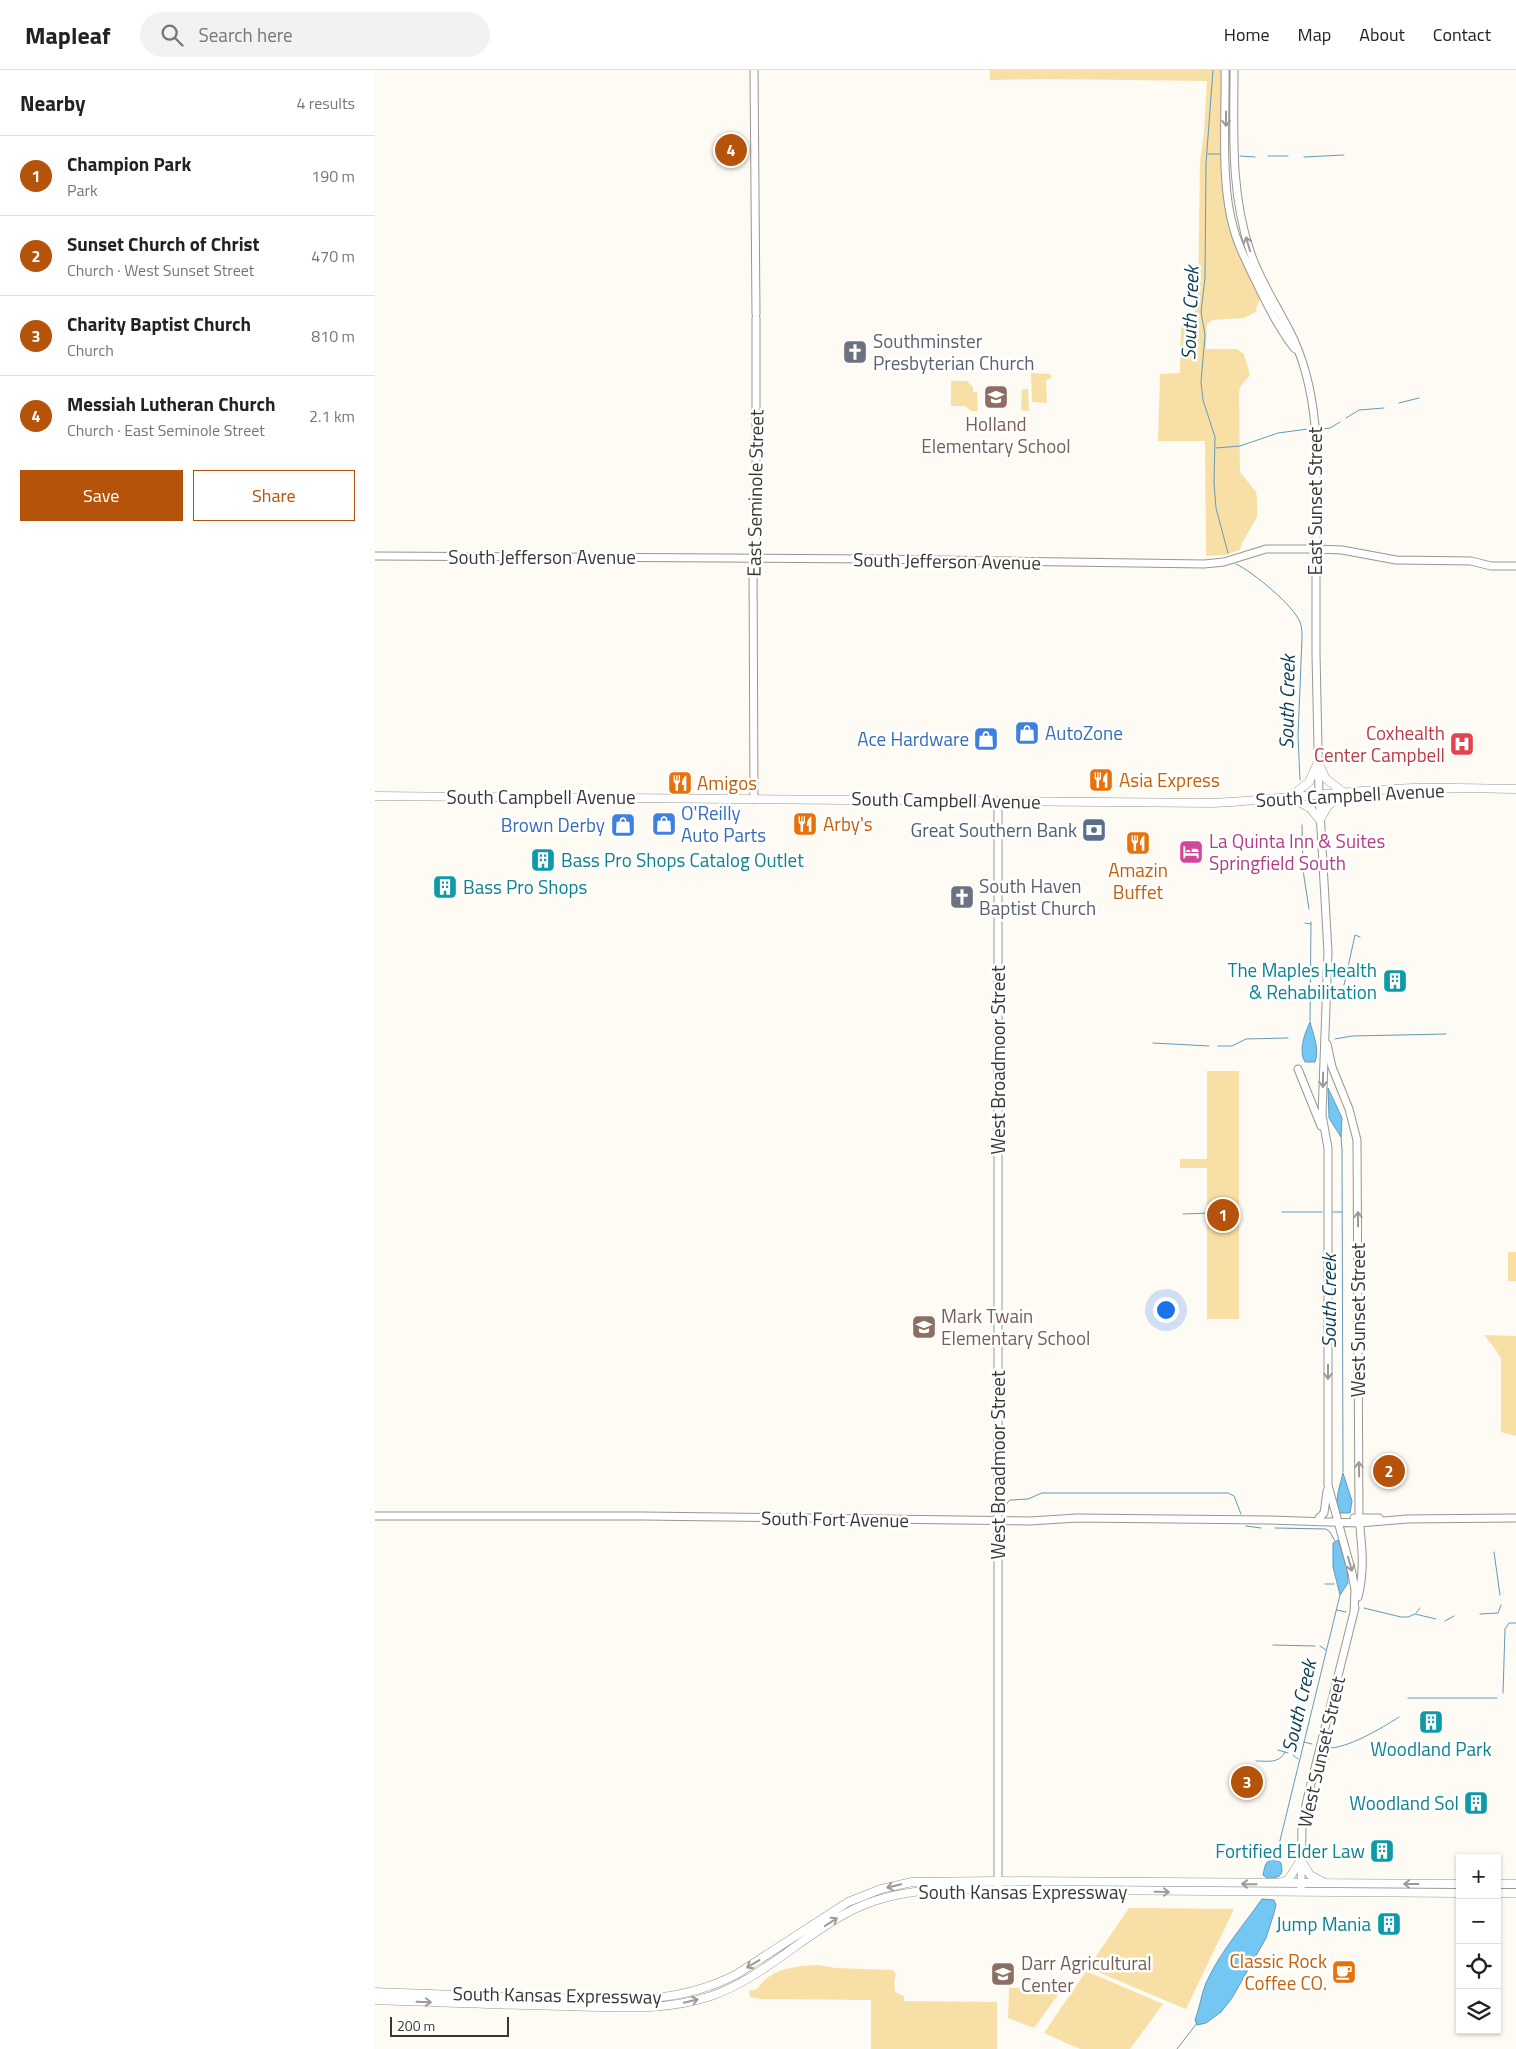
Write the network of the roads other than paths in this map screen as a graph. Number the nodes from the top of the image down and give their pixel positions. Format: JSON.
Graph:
{"nodes":[{"id":1,"x":754,"y":70,"type":"edge"},
{"id":2,"x":1225,"y":70,"type":"edge"},
{"id":3,"x":1234,"y":70,"type":"edge"},
{"id":4,"x":1297,"y":352,"type":"junction"},
{"id":5,"x":1316,"y":549,"type":"junction"},
{"id":6,"x":375,"y":556,"type":"edge"},
{"id":7,"x":753,"y":558,"type":"junction"},
{"id":8,"x":1516,"y":566,"type":"edge"},
{"id":9,"x":1316,"y":654,"type":"joint"},
{"id":10,"x":1318,"y":762,"type":"junction"},
{"id":11,"x":1516,"y":789,"type":"edge"},
{"id":12,"x":1343,"y":792,"type":"junction"},
{"id":13,"x":1319,"y":794,"type":"junction"},
{"id":14,"x":375,"y":796,"type":"edge"},
{"id":15,"x":1290,"y":797,"type":"junction"},
{"id":16,"x":754,"y":799,"type":"junction"},
{"id":17,"x":998,"y":801,"type":"junction"},
{"id":18,"x":1320,"y":820,"type":"junction"},
{"id":19,"x":1325,"y":1031,"type":"junction"},
{"id":20,"x":1298,"y":1069,"type":"dead end"},
{"id":21,"x":1328,"y":1148,"type":"junction"},
{"id":22,"x":1328,"y":1486,"type":"junction"},
{"id":23,"x":375,"y":1516,"type":"edge"},
{"id":24,"x":1319,"y":1518,"type":"junction"},
{"id":25,"x":1516,"y":1518,"type":"edge"},
{"id":26,"x":1294,"y":1520,"type":"junction"},
{"id":27,"x":1337,"y":1520,"type":"junction"},
{"id":28,"x":998,"y":1521,"type":"junction"},
{"id":29,"x":1359,"y":1521,"type":"junction"},
{"id":30,"x":1354,"y":1612,"type":"junction"},
{"id":31,"x":1301,"y":1860,"type":"junction"},
{"id":32,"x":998,"y":1881,"type":"junction"},
{"id":33,"x":1278,"y":1884,"type":"junction"},
{"id":34,"x":1301,"y":1884,"type":"junction"},
{"id":35,"x":1329,"y":1884,"type":"junction"},
{"id":36,"x":1456,"y":1884,"type":"edge"},
{"id":37,"x":1501,"y":1884,"type":"edge"},
{"id":38,"x":1516,"y":1884,"type":"edge"},
{"id":39,"x":997,"y":1890,"type":"junction"},
{"id":40,"x":1301,"y":1893,"type":"junction"},
{"id":41,"x":1456,"y":1893,"type":"edge"},
{"id":42,"x":1501,"y":1893,"type":"edge"},
{"id":43,"x":1516,"y":1893,"type":"edge"},
{"id":44,"x":375,"y":1992,"type":"edge"},
{"id":45,"x":375,"y":2000,"type":"edge"}],
"edges":[{"from":1,"to":7,"type":"street","name":"East Seminole Street"},
{"from":2,"to":4,"type":"street","name":"East Sunset Street","one_way":true},
{"from":4,"to":3,"type":"street","name":"East Sunset Street","one_way":true},
{"from":4,"to":5,"type":"street","name":"East Sunset Street"},
{"from":5,"to":7,"type":"street","name":"South Jefferson Avenue"},
{"from":5,"to":8,"type":"street","name":"South Jefferson Avenue"},
{"from":5,"to":9,"type":"street","name":"East Sunset Street"},
{"from":6,"to":7,"type":"street","name":"South Jefferson Avenue"},
{"from":7,"to":16,"type":"street","name":"East Seminole Street"},
{"from":9,"to":10,"type":"street","name":"West Sunset Street"},
{"from":10,"to":12,"type":"main road"},
{"from":10,"to":13,"type":"street","name":"West Sunset Street"},
{"from":10,"to":15,"type":"main road"},
{"from":11,"to":12,"type":"main road","name":"South Campbell Avenue"},
{"from":12,"to":13,"type":"main road","name":"South Campbell Avenue"},
{"from":12,"to":18,"type":"main road"},
{"from":13,"to":15,"type":"main road","name":"South Campbell Avenue"},
{"from":13,"to":18,"type":"street","name":"West Sunset Street"},
{"from":14,"to":16,"type":"main road","name":"South Campbell Avenue"},
{"from":15,"to":17,"type":"main road","name":"South Campbell Avenue"},
{"from":15,"to":18,"type":"main road"},
{"from":16,"to":17,"type":"main road","name":"South Campbell Avenue"},
{"from":17,"to":28,"type":"street","name":"West Broadmoor Street"},
{"from":18,"to":19,"type":"street","name":"West Sunset Street"},
{"from":19,"to":21,"type":"street","name":"West Sunset Street","one_way":true},
{"from":29,"to":19,"type":"street","name":"West Sunset Street","one_way":true},
{"from":20,"to":21,"type":"street"},
{"from":21,"to":22,"type":"street","name":"West Sunset Street","one_way":true},
{"from":22,"to":24,"type":"street"},
{"from":22,"to":27,"type":"street","name":"West Sunset Street"},
{"from":23,"to":28,"type":"street","name":"South Fort Avenue"},
{"from":24,"to":26,"type":"street","name":"South Fort Avenue"},
{"from":24,"to":27,"type":"street","name":"South Fort Avenue"},
{"from":25,"to":29,"type":"street","name":"South Fort Avenue"},
{"from":26,"to":27,"type":"street","name":"South Fort Avenue"},
{"from":26,"to":28,"type":"street","name":"South Fort Avenue"},
{"from":27,"to":29,"type":"street","name":"South Fort Avenue"},
{"from":27,"to":30,"type":"street","name":"West Sunset Street","one_way":true},
{"from":28,"to":32,"type":"street","name":"West Broadmoor Street"},
{"from":29,"to":30,"type":"street","name":"West Sunset Street"},
{"from":30,"to":31,"type":"street","name":"West Sunset Street"},
{"from":31,"to":33,"type":"main road"},
{"from":31,"to":34,"type":"street","name":"West Sunset Street"},
{"from":31,"to":35,"type":"main road"},
{"from":33,"to":32,"type":"main road","name":"South Kansas Expressway","one_way":true},
{"from":32,"to":39,"type":"street","name":"West Broadmoor Street"},
{"from":32,"to":44,"type":"main road","name":"South Kansas Expressway","one_way":true},
{"from":33,"to":34,"type":"main road","name":"South Kansas Expressway"},
{"from":34,"to":35,"type":"main road","name":"South Kansas Expressway"},
{"from":34,"to":40,"type":"street","name":"West Sunset Street"},
{"from":36,"to":35,"type":"main road","name":"South Kansas Expressway","one_way":true},
{"from":37,"to":38,"type":"main road"},
{"from":39,"to":40,"type":"main road","name":"South Kansas Expressway","one_way":true},
{"from":45,"to":39,"type":"main road","name":"South Kansas Expressway","one_way":true},
{"from":40,"to":41,"type":"main road","name":"South Kansas Expressway"},
{"from":42,"to":43,"type":"main road"}]}
